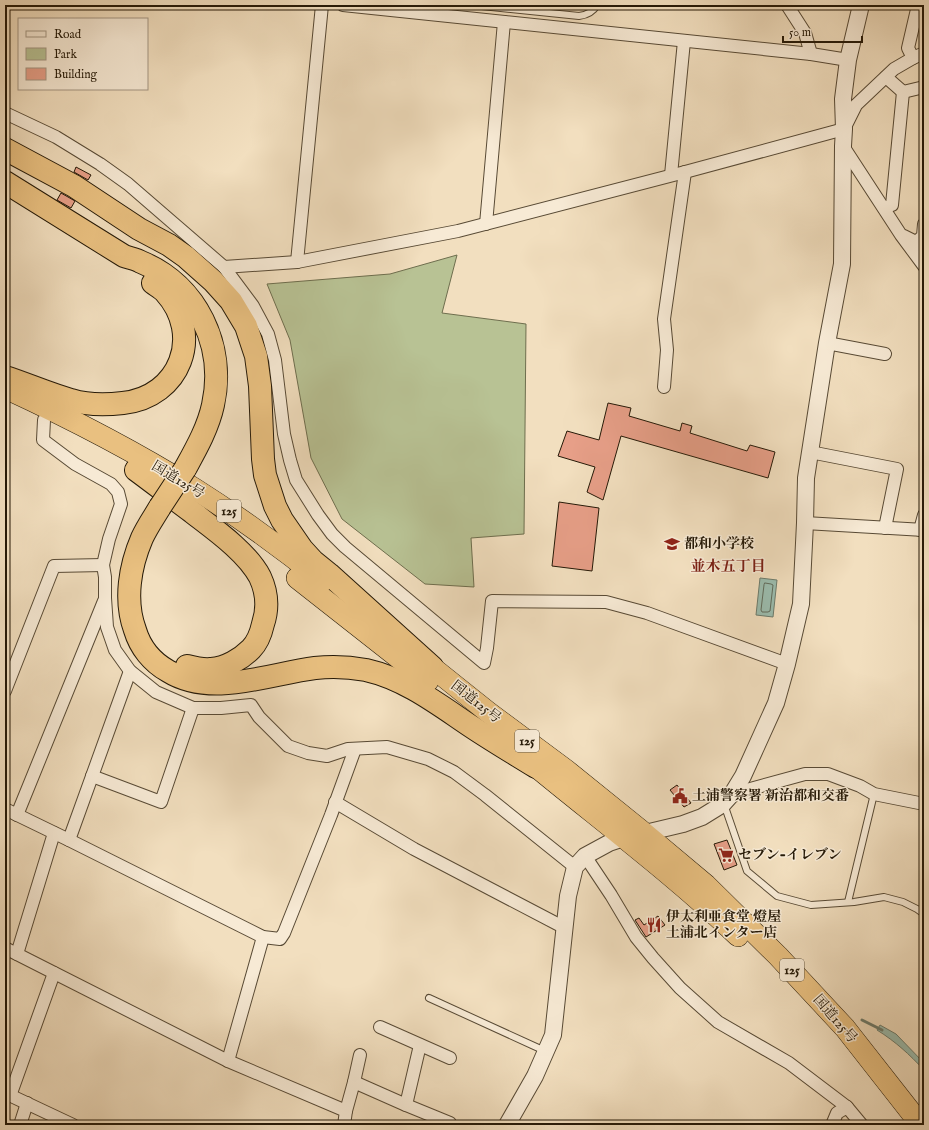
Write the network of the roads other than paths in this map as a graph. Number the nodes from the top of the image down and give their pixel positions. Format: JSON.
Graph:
{"nodes":[{"id":1,"x":322,"y":5,"type":"edge"},
{"id":2,"x":343,"y":5,"type":"edge"},
{"id":3,"x":474,"y":5,"type":"edge"},
{"id":4,"x":597,"y":5,"type":"edge"},
{"id":5,"x":787,"y":5,"type":"edge"},
{"id":6,"x":861,"y":5,"type":"edge"},
{"id":7,"x":918,"y":5,"type":"edge"},
{"id":8,"x":504,"y":22,"type":"junction"},
{"id":9,"x":684,"y":41,"type":"junction"},
{"id":10,"x":924,"y":53,"type":"edge"},
{"id":11,"x":811,"y":54,"type":"junction"},
{"id":12,"x":913,"y":58,"type":"junction"},
{"id":13,"x":848,"y":60,"type":"junction"},
{"id":14,"x":886,"y":77,"type":"junction"},
{"id":15,"x":924,"y":88,"type":"edge"},
{"id":16,"x":903,"y":92,"type":"junction"},
{"id":17,"x":5,"y":112,"type":"edge"},
{"id":18,"x":844,"y":129,"type":"junction"},
{"id":19,"x":843,"y":146,"type":"junction"},
{"id":20,"x":5,"y":149,"type":"edge"},
{"id":21,"x":685,"y":172,"type":"junction"},
{"id":22,"x":671,"y":175,"type":"junction"},
{"id":23,"x":5,"y":182,"type":"edge"},
{"id":24,"x":884,"y":208,"type":"junction"},
{"id":25,"x":486,"y":224,"type":"junction"},
{"id":26,"x":924,"y":224,"type":"edge"},
{"id":27,"x":139,"y":229,"type":"junction"},
{"id":28,"x":902,"y":235,"type":"junction"},
{"id":29,"x":920,"y":244,"type":"edge"},
{"id":30,"x":124,"y":256,"type":"junction"},
{"id":31,"x":297,"y":262,"type":"junction"},
{"id":32,"x":924,"y":266,"type":"edge"},
{"id":33,"x":224,"y":267,"type":"junction"},
{"id":34,"x":827,"y":343,"type":"junction"},
{"id":35,"x":885,"y":354,"type":"dead end"},
{"id":36,"x":5,"y":377,"type":"edge"},
{"id":37,"x":664,"y":387,"type":"dead end"},
{"id":38,"x":5,"y":388,"type":"edge"},
{"id":39,"x":5,"y":402,"type":"edge"},
{"id":40,"x":44,"y":420,"type":"junction"},
{"id":41,"x":810,"y":452,"type":"junction"},
{"id":42,"x":136,"y":470,"type":"junction"},
{"id":43,"x":190,"y":472,"type":"junction"},
{"id":44,"x":165,"y":510,"type":"junction"},
{"id":45,"x":924,"y":515,"type":"edge"},
{"id":46,"x":806,"y":523,"type":"junction"},
{"id":47,"x":885,"y":528,"type":"junction"},
{"id":48,"x":922,"y":530,"type":"edge"},
{"id":49,"x":103,"y":565,"type":"junction"},
{"id":50,"x":105,"y":598,"type":"junction"},
{"id":51,"x":787,"y":664,"type":"junction"},
{"id":52,"x":432,"y":667,"type":"junction"},
{"id":53,"x":130,"y":671,"type":"junction"},
{"id":54,"x":5,"y":691,"type":"edge"},
{"id":55,"x":193,"y":708,"type":"junction"},
{"id":56,"x":355,"y":749,"type":"junction"},
{"id":57,"x":536,"y":767,"type":"junction"},
{"id":58,"x":92,"y":776,"type":"junction"},
{"id":59,"x":874,"y":794,"type":"junction"},
{"id":60,"x":728,"y":799,"type":"junction"},
{"id":61,"x":335,"y":802,"type":"junction"},
{"id":62,"x":924,"y":804,"type":"edge"},
{"id":63,"x":5,"y":809,"type":"edge"},
{"id":64,"x":17,"y":815,"type":"junction"},
{"id":65,"x":54,"y":832,"type":"junction"},
{"id":66,"x":644,"y":833,"type":"junction"},
{"id":67,"x":624,"y":838,"type":"junction"},
{"id":68,"x":69,"y":840,"type":"junction"},
{"id":69,"x":580,"y":862,"type":"junction"},
{"id":70,"x":848,"y":902,"type":"junction"},
{"id":71,"x":924,"y":914,"type":"edge"},
{"id":72,"x":564,"y":928,"type":"junction"},
{"id":73,"x":263,"y":937,"type":"junction"},
{"id":74,"x":5,"y":948,"type":"edge"},
{"id":75,"x":18,"y":954,"type":"junction"},
{"id":76,"x":54,"y":973,"type":"junction"},
{"id":77,"x":429,"y":998,"type":"dead end"},
{"id":78,"x":380,"y":1027,"type":"dead end"},
{"id":79,"x":420,"y":1045,"type":"junction"},
{"id":80,"x":546,"y":1052,"type":"junction"},
{"id":81,"x":360,"y":1055,"type":"dead end"},
{"id":82,"x":450,"y":1058,"type":"dead end"},
{"id":83,"x":228,"y":1061,"type":"junction"},
{"id":84,"x":354,"y":1082,"type":"junction"},
{"id":85,"x":8,"y":1094,"type":"edge"},
{"id":86,"x":27,"y":1103,"type":"junction"},
{"id":87,"x":406,"y":1105,"type":"junction"},
{"id":88,"x":847,"y":1107,"type":"junction"},
{"id":89,"x":346,"y":1111,"type":"junction"},
{"id":90,"x":450,"y":1123,"type":"dead end"},
{"id":91,"x":20,"y":1125,"type":"edge"},
{"id":92,"x":73,"y":1125,"type":"edge"},
{"id":93,"x":344,"y":1125,"type":"edge"},
{"id":94,"x":507,"y":1125,"type":"edge"},
{"id":95,"x":832,"y":1125,"type":"edge"},
{"id":96,"x":862,"y":1125,"type":"edge"},
{"id":97,"x":906,"y":1125,"type":"edge"},
{"id":98,"x":921,"y":1125,"type":"edge"}],
"edges":[{"from":1,"to":31,"type":"street"},
{"from":2,"to":8,"type":"street"},
{"from":3,"to":4,"type":"lane"},
{"from":5,"to":11,"type":"street"},
{"from":6,"to":13,"type":"street"},
{"from":7,"to":12,"type":"street"},
{"from":8,"to":9,"type":"street"},
{"from":8,"to":25,"type":"street"},
{"from":9,"to":11,"type":"street"},
{"from":9,"to":22,"type":"street"},
{"from":10,"to":12,"type":"street"},
{"from":11,"to":13,"type":"street"},
{"from":12,"to":14,"type":"street"},
{"from":13,"to":18,"type":"street"},
{"from":14,"to":16,"type":"street"},
{"from":14,"to":18,"type":"street"},
{"from":15,"to":16,"type":"street"},
{"from":16,"to":24,"type":"street"},
{"from":17,"to":33,"type":"street"},
{"from":18,"to":19,"type":"street"},
{"from":18,"to":21,"type":"street"},
{"from":19,"to":24,"type":"street"},
{"from":19,"to":34,"type":"street"},
{"from":20,"to":27,"type":"highway"},
{"from":21,"to":22,"type":"street"},
{"from":21,"to":37,"type":"street"},
{"from":22,"to":25,"type":"street"},
{"from":23,"to":30,"type":"highway"},
{"from":24,"to":28,"type":"street"},
{"from":25,"to":31,"type":"street"},
{"from":26,"to":29,"type":"street"},
{"from":27,"to":43,"type":"highway"},
{"from":27,"to":52,"type":"highway"},
{"from":28,"to":29,"type":"street"},
{"from":28,"to":32,"type":"street"},
{"from":30,"to":36,"type":"highway"},
{"from":30,"to":43,"type":"highway"},
{"from":31,"to":33,"type":"street"},
{"from":33,"to":51,"type":"street"},
{"from":34,"to":35,"type":"street"},
{"from":34,"to":41,"type":"street"},
{"from":38,"to":52,"type":"highway","name":"国道125号","number":"125"},
{"from":39,"to":40,"type":"highway","name":"国道125号","number":"125"},
{"from":40,"to":42,"type":"highway","name":"国道125号","number":"125"},
{"from":40,"to":49,"type":"street"},
{"from":41,"to":46,"type":"street"},
{"from":41,"to":47,"type":"street"},
{"from":42,"to":44,"type":"highway"},
{"from":42,"to":57,"type":"highway","name":"国道125号","number":"125"},
{"from":43,"to":44,"type":"highway","bridge":true},
{"from":44,"to":57,"type":"highway"},
{"from":45,"to":48,"type":"street"},
{"from":46,"to":47,"type":"street"},
{"from":46,"to":51,"type":"street"},
{"from":47,"to":48,"type":"street"},
{"from":49,"to":50,"type":"street"},
{"from":49,"to":54,"type":"street"},
{"from":50,"to":53,"type":"street"},
{"from":50,"to":64,"type":"street"},
{"from":51,"to":60,"type":"street"},
{"from":52,"to":66,"type":"highway","name":"国道125号","number":"125"},
{"from":53,"to":55,"type":"street"},
{"from":53,"to":58,"type":"street"},
{"from":55,"to":56,"type":"street"},
{"from":55,"to":58,"type":"street"},
{"from":56,"to":61,"type":"street"},
{"from":56,"to":69,"type":"street"},
{"from":57,"to":67,"type":"highway","name":"国道125号","number":"125"},
{"from":58,"to":68,"type":"street"},
{"from":59,"to":60,"type":"street"},
{"from":59,"to":62,"type":"street"},
{"from":59,"to":70,"type":"lane"},
{"from":60,"to":66,"type":"street"},
{"from":60,"to":70,"type":"lane"},
{"from":61,"to":72,"type":"street"},
{"from":61,"to":73,"type":"street"},
{"from":63,"to":64,"type":"street"},
{"from":64,"to":65,"type":"street"},
{"from":65,"to":68,"type":"street"},
{"from":65,"to":75,"type":"street"},
{"from":66,"to":67,"type":"street"},
{"from":66,"to":98,"type":"highway","name":"国道125号","number":"125"},
{"from":67,"to":69,"type":"street"},
{"from":67,"to":97,"type":"highway","name":"国道125号","number":"125"},
{"from":68,"to":73,"type":"street"},
{"from":69,"to":72,"type":"street"},
{"from":69,"to":88,"type":"street"},
{"from":70,"to":71,"type":"lane"},
{"from":72,"to":80,"type":"street"},
{"from":73,"to":83,"type":"street"},
{"from":74,"to":75,"type":"street"},
{"from":75,"to":76,"type":"street"},
{"from":76,"to":83,"type":"street"},
{"from":76,"to":85,"type":"street"},
{"from":77,"to":80,"type":"lane"},
{"from":78,"to":79,"type":"street"},
{"from":79,"to":82,"type":"street"},
{"from":79,"to":87,"type":"street"},
{"from":80,"to":94,"type":"street"},
{"from":81,"to":84,"type":"street"},
{"from":83,"to":89,"type":"street"},
{"from":84,"to":87,"type":"street"},
{"from":84,"to":89,"type":"street"},
{"from":85,"to":86,"type":"street"},
{"from":86,"to":91,"type":"street"},
{"from":86,"to":92,"type":"street"},
{"from":87,"to":90,"type":"street"},
{"from":88,"to":95,"type":"street"},
{"from":88,"to":96,"type":"street"},
{"from":89,"to":93,"type":"street"}]}
